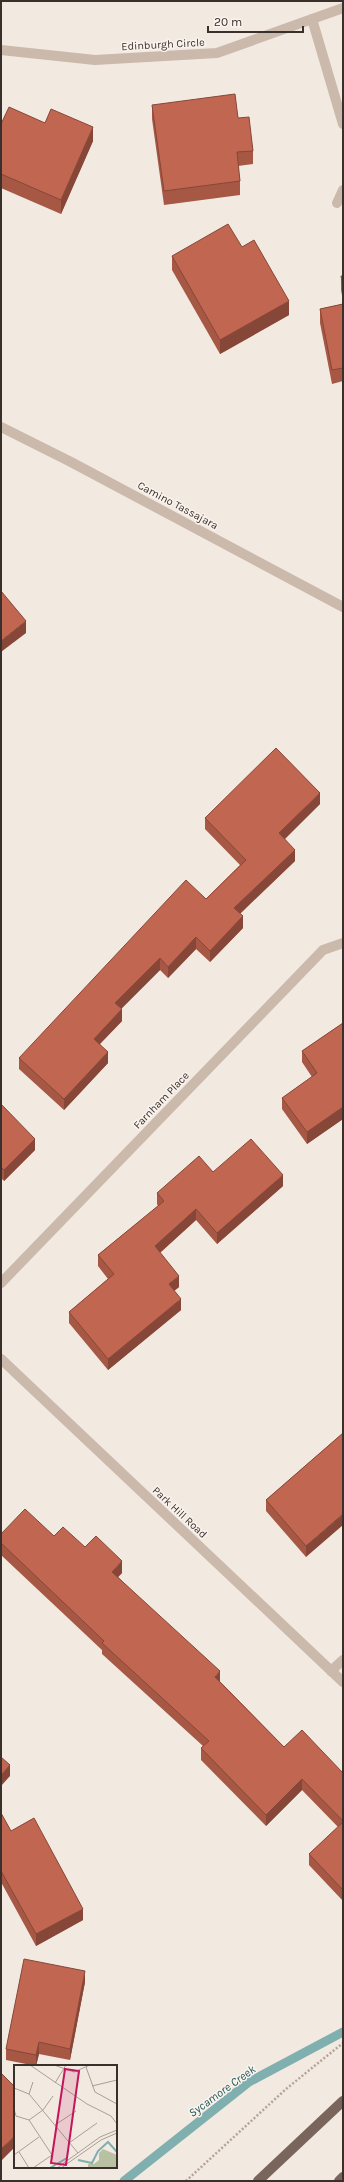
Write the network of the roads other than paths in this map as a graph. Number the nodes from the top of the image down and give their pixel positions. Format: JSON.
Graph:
{"nodes":[{"id":1,"x":343,"y":8,"type":"edge"},
{"id":2,"x":312,"y":19,"type":"junction"},
{"id":3,"x":1,"y":50,"type":"edge"},
{"id":4,"x":343,"y":124,"type":"edge"},
{"id":5,"x":343,"y":190,"type":"edge"},
{"id":6,"x":337,"y":203,"type":"dead end"},
{"id":7,"x":1,"y":427,"type":"edge"},
{"id":8,"x":343,"y":607,"type":"edge"},
{"id":9,"x":343,"y":943,"type":"edge"},
{"id":10,"x":1,"y":1283,"type":"edge"},
{"id":11,"x":1,"y":1359,"type":"edge"},
{"id":12,"x":343,"y":1660,"type":"edge"},
{"id":13,"x":331,"y":1671,"type":"junction"},
{"id":14,"x":343,"y":1682,"type":"edge"},
{"id":15,"x":343,"y":2101,"type":"edge"},
{"id":16,"x":343,"y":2177,"type":"edge"},
{"id":17,"x":258,"y":2181,"type":"edge"},
{"id":18,"x":339,"y":2181,"type":"edge"}],
"edges":[{"from":1,"to":2,"type":"street","name":"Edinburgh Circle"},
{"from":2,"to":3,"type":"street","name":"Edinburgh Circle"},
{"from":2,"to":4,"type":"street"},
{"from":5,"to":6,"type":"street"},
{"from":7,"to":8,"type":"street","name":"Camino Tassajara"},
{"from":9,"to":10,"type":"street","name":"Farnham Place"},
{"from":11,"to":13,"type":"street","name":"Park Hill Road"},
{"from":12,"to":13,"type":"street"},
{"from":13,"to":14,"type":"street","name":"Park Hill Road"},
{"from":15,"to":17,"type":"main road"},
{"from":16,"to":18,"type":"main road"}]}
